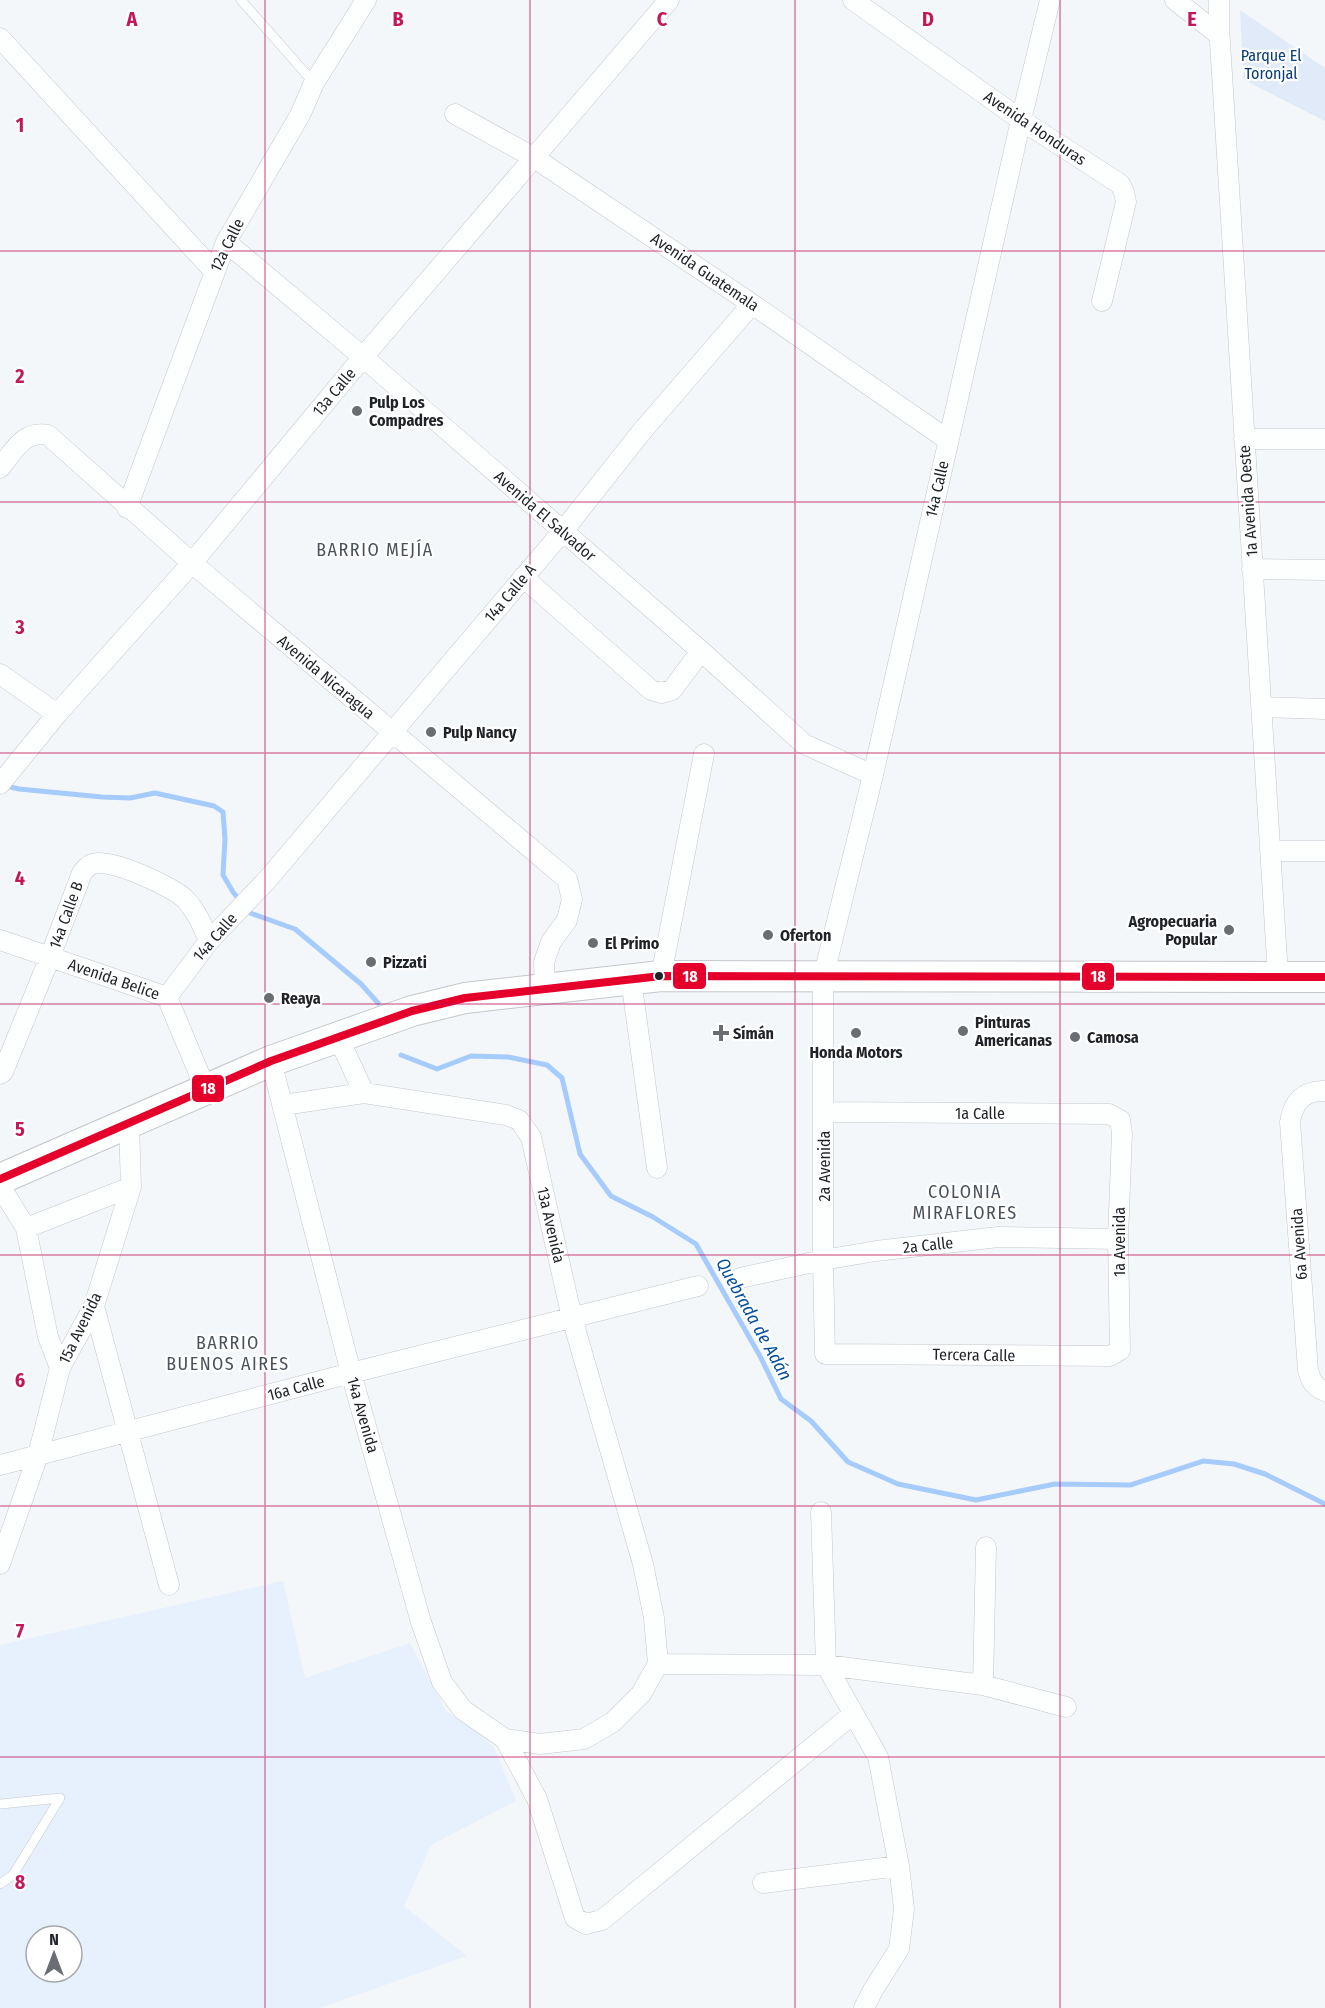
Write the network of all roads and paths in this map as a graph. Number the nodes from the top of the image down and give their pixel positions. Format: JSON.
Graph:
{"nodes":[{"id":1,"x":242,"y":0,"type":"edge"},
{"id":2,"x":366,"y":0,"type":"edge"},
{"id":3,"x":669,"y":0,"type":"edge"},
{"id":4,"x":853,"y":0,"type":"edge"},
{"id":5,"x":1050,"y":0,"type":"edge"},
{"id":6,"x":1175,"y":0,"type":"edge"},
{"id":7,"x":1216,"y":2,"type":"edge"},
{"id":8,"x":1219,"y":31,"type":"junction"},
{"id":9,"x":0,"y":38,"type":"edge"},
{"id":10,"x":314,"y":82,"type":"junction"},
{"id":11,"x":455,"y":114,"type":"dead end"},
{"id":12,"x":1021,"y":120,"type":"junction"},
{"id":13,"x":533,"y":157,"type":"junction"},
{"id":14,"x":225,"y":242,"type":"junction"},
{"id":15,"x":214,"y":271,"type":"junction"},
{"id":16,"x":1102,"y":301,"type":"dead end"},
{"id":17,"x":752,"y":304,"type":"junction"},
{"id":18,"x":363,"y":357,"type":"junction"},
{"id":19,"x":1244,"y":439,"type":"junction"},
{"id":20,"x":1325,"y":439,"type":"edge"},
{"id":21,"x":948,"y":440,"type":"junction"},
{"id":22,"x":0,"y":468,"type":"edge"},
{"id":23,"x":127,"y":508,"type":"junction"},
{"id":24,"x":563,"y":531,"type":"junction"},
{"id":25,"x":192,"y":563,"type":"junction"},
{"id":26,"x":1252,"y":569,"type":"junction"},
{"id":27,"x":1325,"y":570,"type":"edge"},
{"id":28,"x":523,"y":577,"type":"junction"},
{"id":29,"x":701,"y":651,"type":"junction"},
{"id":30,"x":0,"y":674,"type":"edge"},
{"id":31,"x":1261,"y":707,"type":"junction"},
{"id":32,"x":1325,"y":709,"type":"edge"},
{"id":33,"x":57,"y":714,"type":"junction"},
{"id":34,"x":391,"y":732,"type":"junction"},
{"id":35,"x":704,"y":754,"type":"dead end"},
{"id":36,"x":873,"y":775,"type":"junction"},
{"id":37,"x":0,"y":784,"type":"edge"},
{"id":38,"x":1270,"y":851,"type":"junction"},
{"id":39,"x":1325,"y":851,"type":"edge"},
{"id":40,"x":267,"y":880,"type":"joint"},
{"id":41,"x":0,"y":940,"type":"edge"},
{"id":42,"x":209,"y":941,"type":"junction"},
{"id":43,"x":50,"y":957,"type":"junction"},
{"id":44,"x":661,"y":976,"type":"junction"},
{"id":45,"x":1278,"y":976,"type":"junction"},
{"id":46,"x":1325,"y":977,"type":"edge"},
{"id":47,"x":823,"y":978,"type":"junction"},
{"id":48,"x":631,"y":979,"type":"junction"},
{"id":49,"x":545,"y":988,"type":"junction"},
{"id":50,"x":167,"y":997,"type":"junction"},
{"id":51,"x":338,"y":1037,"type":"junction"},
{"id":52,"x":271,"y":1061,"type":"junction"},
{"id":53,"x":0,"y":1074,"type":"edge"},
{"id":54,"x":206,"y":1090,"type":"junction"},
{"id":55,"x":1325,"y":1091,"type":"edge"},
{"id":56,"x":364,"y":1093,"type":"junction"},
{"id":57,"x":283,"y":1105,"type":"junction"},
{"id":58,"x":824,"y":1112,"type":"junction"},
{"id":59,"x":129,"y":1123,"type":"junction"},
{"id":60,"x":1122,"y":1133,"type":"joint"},
{"id":61,"x":657,"y":1168,"type":"dead end"},
{"id":62,"x":0,"y":1179,"type":"edge"},
{"id":63,"x":0,"y":1186,"type":"edge"},
{"id":64,"x":131,"y":1187,"type":"junction"},
{"id":65,"x":26,"y":1228,"type":"junction"},
{"id":66,"x":1118,"y":1239,"type":"junction"},
{"id":67,"x":823,"y":1260,"type":"junction"},
{"id":68,"x":740,"y":1278,"type":"dead end"},
{"id":69,"x":698,"y":1286,"type":"dead end"},
{"id":70,"x":94,"y":1306,"type":"junction"},
{"id":71,"x":572,"y":1318,"type":"junction"},
{"id":72,"x":1120,"y":1350,"type":"joint"},
{"id":73,"x":825,"y":1353,"type":"joint"},
{"id":74,"x":60,"y":1368,"type":"junction"},
{"id":75,"x":351,"y":1373,"type":"junction"},
{"id":76,"x":1321,"y":1390,"type":"edge"},
{"id":77,"x":128,"y":1433,"type":"junction"},
{"id":78,"x":38,"y":1455,"type":"junction"},
{"id":79,"x":0,"y":1465,"type":"edge"},
{"id":80,"x":822,"y":1512,"type":"dead end"},
{"id":81,"x":986,"y":1548,"type":"dead end"},
{"id":82,"x":0,"y":1564,"type":"edge"},
{"id":83,"x":169,"y":1585,"type":"dead end"},
{"id":84,"x":658,"y":1664,"type":"junction"},
{"id":85,"x":826,"y":1665,"type":"junction"},
{"id":86,"x":983,"y":1685,"type":"junction"},
{"id":87,"x":1066,"y":1707,"type":"dead end"},
{"id":88,"x":853,"y":1714,"type":"junction"},
{"id":89,"x":505,"y":1739,"type":"junction"},
{"id":90,"x":0,"y":1805,"type":"edge"},
{"id":91,"x":899,"y":1866,"type":"junction"},
{"id":92,"x":763,"y":1883,"type":"dead end"},
{"id":93,"x":0,"y":1884,"type":"edge"},
{"id":94,"x":864,"y":2008,"type":"edge"}],
"edges":[{"from":1,"to":10,"type":"lane"},
{"from":2,"to":10,"type":"street","name":"12a Calle"},
{"from":3,"to":13,"type":"street","name":"13a Calle"},
{"from":4,"to":12,"type":"street","name":"Avenida Honduras"},
{"from":5,"to":12,"type":"street","name":"14a Calle"},
{"from":6,"to":8,"type":"street"},
{"from":7,"to":8,"type":"street","name":"1a Avenida Oeste"},
{"from":8,"to":19,"type":"street","name":"1a Avenida Oeste"},
{"from":9,"to":15,"type":"street"},
{"from":10,"to":14,"type":"street","name":"12a Calle"},
{"from":11,"to":13,"type":"street","name":"Avenida Guatemala"},
{"from":12,"to":16,"type":"street","name":"Avenida Honduras"},
{"from":12,"to":21,"type":"street","name":"14a Calle"},
{"from":13,"to":17,"type":"street","name":"Avenida Guatemala"},
{"from":13,"to":18,"type":"street","name":"13a Calle"},
{"from":14,"to":15,"type":"street","name":"12a Calle"},
{"from":14,"to":18,"type":"street","name":"Avenida El Salvador"},
{"from":15,"to":23,"type":"street","name":"12a Calle"},
{"from":17,"to":21,"type":"street","name":"Avenida Guatemala"},
{"from":17,"to":24,"type":"street","name":"14a Calle A"},
{"from":18,"to":24,"type":"street","name":"Avenida El Salvador"},
{"from":18,"to":25,"type":"street","name":"13a Calle"},
{"from":19,"to":20,"type":"street"},
{"from":19,"to":26,"type":"street","name":"1a Avenida Oeste"},
{"from":21,"to":36,"type":"street","name":"14a Calle"},
{"from":22,"to":23,"type":"street","name":"Avenida Nicaragua"},
{"from":23,"to":25,"type":"street","name":"Avenida Nicaragua"},
{"from":24,"to":28,"type":"street","name":"14a Calle A"},
{"from":24,"to":29,"type":"street","name":"Avenida El Salvador"},
{"from":25,"to":33,"type":"street","name":"13a Calle"},
{"from":25,"to":34,"type":"street","name":"Avenida Nicaragua"},
{"from":26,"to":27,"type":"street"},
{"from":26,"to":31,"type":"street","name":"1a Avenida Oeste"},
{"from":28,"to":29,"type":"street"},
{"from":28,"to":34,"type":"street","name":"14a Calle A"},
{"from":29,"to":36,"type":"street","name":"Avenida El Salvador"},
{"from":30,"to":33,"type":"street"},
{"from":31,"to":32,"type":"street"},
{"from":31,"to":38,"type":"street","name":"1a Avenida Oeste"},
{"from":33,"to":37,"type":"street","name":"13a Calle"},
{"from":34,"to":40,"type":"street","name":"14a Calle A"},
{"from":34,"to":49,"type":"street","name":"Avenida Nicaragua"},
{"from":35,"to":44,"type":"street"},
{"from":36,"to":47,"type":"street","name":"14a Calle"},
{"from":38,"to":39,"type":"street"},
{"from":38,"to":45,"type":"street","name":"1a Avenida Oeste"},
{"from":40,"to":42,"type":"street","name":"14a Calle"},
{"from":41,"to":43,"type":"street","name":"Avenida Belice"},
{"from":42,"to":43,"type":"street","name":"14a Calle B"},
{"from":42,"to":50,"type":"street","name":"14a Calle"},
{"from":43,"to":50,"type":"street","name":"Avenida Belice"},
{"from":43,"to":53,"type":"street","name":"14a Calle B"},
{"from":44,"to":47,"type":"main road"},
{"from":44,"to":48,"type":"main road"},
{"from":45,"to":46,"type":"main road"},
{"from":45,"to":47,"type":"main road"},
{"from":47,"to":58,"type":"street","name":"2a Avenida"},
{"from":48,"to":49,"type":"main road"},
{"from":48,"to":61,"type":"street"},
{"from":49,"to":51,"type":"main road"},
{"from":50,"to":54,"type":"street","name":"Avenida Belice"},
{"from":51,"to":52,"type":"main road"},
{"from":51,"to":56,"type":"street"},
{"from":52,"to":54,"type":"main road"},
{"from":52,"to":57,"type":"street","name":"14a Avenida"},
{"from":54,"to":59,"type":"main road"},
{"from":55,"to":76,"type":"street","name":"6a Avenida"},
{"from":56,"to":57,"type":"street","name":"13a Avenida"},
{"from":56,"to":71,"type":"street","name":"13a Avenida"},
{"from":57,"to":75,"type":"street","name":"14a Avenida"},
{"from":58,"to":60,"type":"street","name":"1a Calle"},
{"from":58,"to":67,"type":"street","name":"2a Avenida"},
{"from":59,"to":62,"type":"main road"},
{"from":59,"to":64,"type":"street","name":"15a Avenida"},
{"from":60,"to":66,"type":"street","name":"1a Avenida"},
{"from":63,"to":65,"type":"street"},
{"from":64,"to":65,"type":"street"},
{"from":64,"to":70,"type":"street","name":"15a Avenida"},
{"from":65,"to":74,"type":"street"},
{"from":66,"to":67,"type":"street","name":"2a Calle"},
{"from":66,"to":72,"type":"street","name":"1a Avenida"},
{"from":67,"to":68,"type":"street","name":"2a Calle"},
{"from":67,"to":73,"type":"street","name":"2a Avenida"},
{"from":69,"to":71,"type":"street","name":"16a Calle"},
{"from":70,"to":74,"type":"street","name":"15a Avenida"},
{"from":70,"to":77,"type":"street"},
{"from":71,"to":75,"type":"street","name":"16a Calle"},
{"from":71,"to":84,"type":"street","name":"13a Avenida"},
{"from":72,"to":73,"type":"street","name":"Tercera Calle"},
{"from":74,"to":78,"type":"street","name":"15a Avenida"},
{"from":75,"to":77,"type":"street","name":"16a Calle"},
{"from":75,"to":89,"type":"street","name":"14a Avenida"},
{"from":77,"to":78,"type":"street","name":"16a Calle"},
{"from":77,"to":83,"type":"street"},
{"from":78,"to":79,"type":"street","name":"16a Calle"},
{"from":78,"to":82,"type":"street","name":"15a Avenida"},
{"from":80,"to":85,"type":"street"},
{"from":81,"to":86,"type":"street"},
{"from":84,"to":85,"type":"street"},
{"from":84,"to":89,"type":"street"},
{"from":85,"to":86,"type":"street"},
{"from":85,"to":88,"type":"street"},
{"from":86,"to":87,"type":"street"},
{"from":88,"to":89,"type":"street"},
{"from":88,"to":91,"type":"street"},
{"from":90,"to":93,"type":"lane"},
{"from":91,"to":92,"type":"street"},
{"from":91,"to":94,"type":"street"}]}
